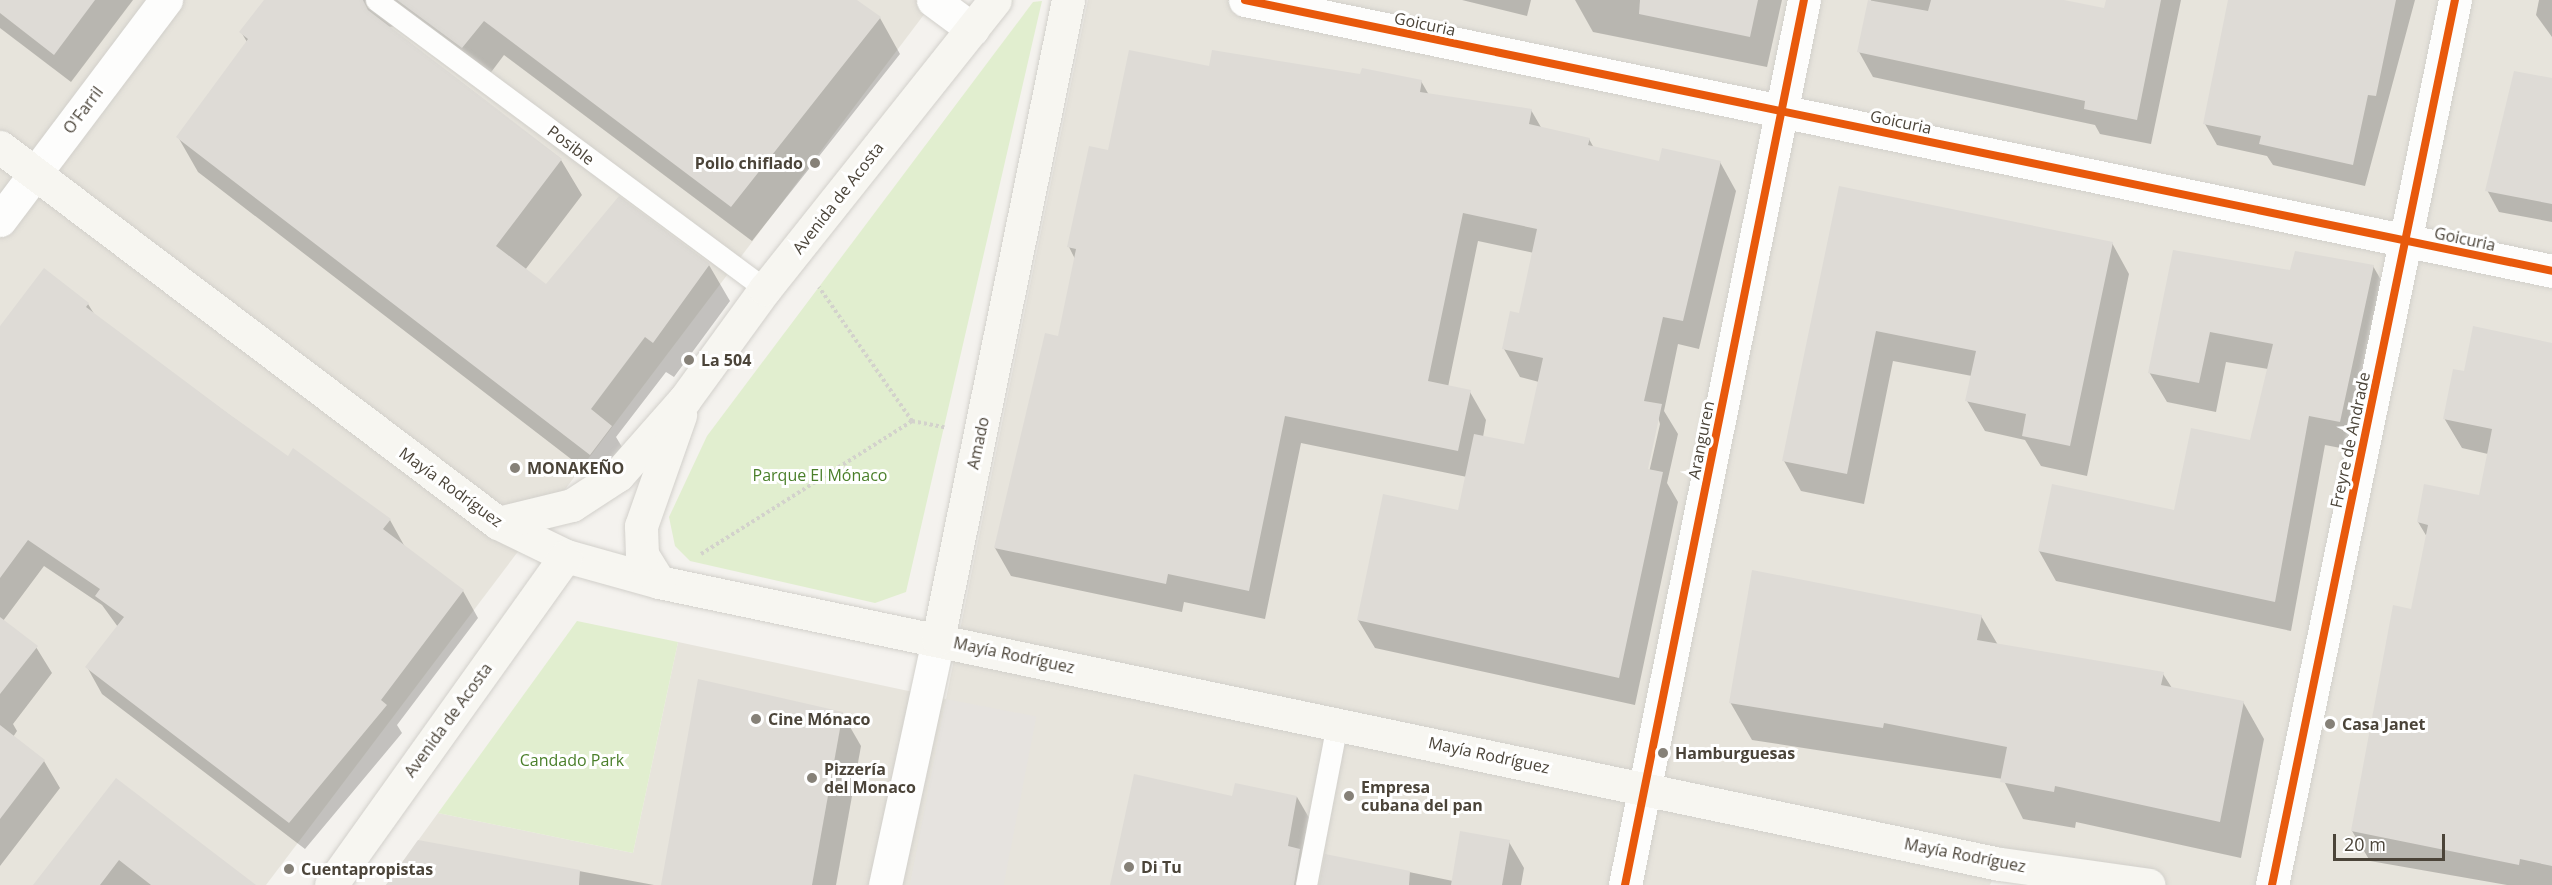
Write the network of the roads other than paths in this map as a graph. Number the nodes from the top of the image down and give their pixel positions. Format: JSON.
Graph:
{"nodes":[{"id":1,"x":166,"y":0,"type":"edge"},
{"id":2,"x":376,"y":0,"type":"edge"},
{"id":3,"x":933,"y":0,"type":"edge"},
{"id":4,"x":995,"y":0,"type":"edge"},
{"id":5,"x":1068,"y":0,"type":"edge"},
{"id":6,"x":1245,"y":0,"type":"edge"},
{"id":7,"x":1804,"y":0,"type":"edge"},
{"id":8,"x":2455,"y":0,"type":"edge"},
{"id":9,"x":972,"y":29,"type":"junction"},
{"id":10,"x":1782,"y":111,"type":"junction"},
{"id":11,"x":0,"y":147,"type":"edge"},
{"id":12,"x":35,"y":174,"type":"junction"},
{"id":13,"x":0,"y":220,"type":"edge"},
{"id":14,"x":2405,"y":240,"type":"junction"},
{"id":15,"x":2552,"y":271,"type":"edge"},
{"id":16,"x":765,"y":289,"type":"junction"},
{"id":17,"x":685,"y":399,"type":"junction"},
{"id":18,"x":498,"y":524,"type":"junction"},
{"id":19,"x":566,"y":556,"type":"junction"},
{"id":20,"x":659,"y":582,"type":"junction"},
{"id":21,"x":938,"y":639,"type":"junction"},
{"id":22,"x":1337,"y":723,"type":"junction"},
{"id":23,"x":1645,"y":787,"type":"junction"},
{"id":24,"x":331,"y":885,"type":"edge"},
{"id":25,"x":885,"y":885,"type":"edge"},
{"id":26,"x":1306,"y":885,"type":"edge"},
{"id":27,"x":1625,"y":885,"type":"edge"},
{"id":28,"x":2149,"y":885,"type":"edge"},
{"id":29,"x":2272,"y":885,"type":"edge"}],
"edges":[{"from":1,"to":12,"type":"street","name":"O'Farril"},
{"from":2,"to":16,"type":"lane","name":"Posible"},
{"from":3,"to":9,"type":"street"},
{"from":4,"to":9,"type":"main road","name":"Avenida de Acosta"},
{"from":5,"to":21,"type":"main road","name":"Amado"},
{"from":6,"to":10,"type":"street","name":"Goicuria"},
{"from":7,"to":10,"type":"street","name":"Aranguren"},
{"from":8,"to":14,"type":"street","name":"Freyre de Andrade"},
{"from":9,"to":16,"type":"main road","name":"Avenida de Acosta"},
{"from":10,"to":14,"type":"street","name":"Goicuria"},
{"from":10,"to":23,"type":"street","name":"Aranguren"},
{"from":11,"to":12,"type":"main road","name":"Mayía Rodríguez"},
{"from":12,"to":13,"type":"street","name":"O'Farril"},
{"from":12,"to":18,"type":"main road","name":"Mayía Rodríguez"},
{"from":14,"to":15,"type":"street","name":"Goicuria"},
{"from":14,"to":29,"type":"street","name":"Freyre de Andrade"},
{"from":16,"to":17,"type":"main road","name":"Avenida de Acosta"},
{"from":17,"to":18,"type":"main road","name":"Avenida de Acosta"},
{"from":17,"to":20,"type":"main road","name":"Avenida de Acosta"},
{"from":18,"to":19,"type":"main road","name":"Mayía Rodríguez"},
{"from":19,"to":20,"type":"main road","name":"Mayía Rodríguez"},
{"from":19,"to":24,"type":"main road","name":"Avenida de Acosta"},
{"from":20,"to":21,"type":"main road","name":"Mayía Rodríguez"},
{"from":21,"to":22,"type":"main road","name":"Mayía Rodríguez"},
{"from":21,"to":25,"type":"street","name":"Amado"},
{"from":22,"to":23,"type":"main road","name":"Mayía Rodríguez"},
{"from":22,"to":26,"type":"lane"},
{"from":23,"to":27,"type":"street","name":"Aranguren"},
{"from":23,"to":28,"type":"main road","name":"Mayía Rodríguez"}]}
